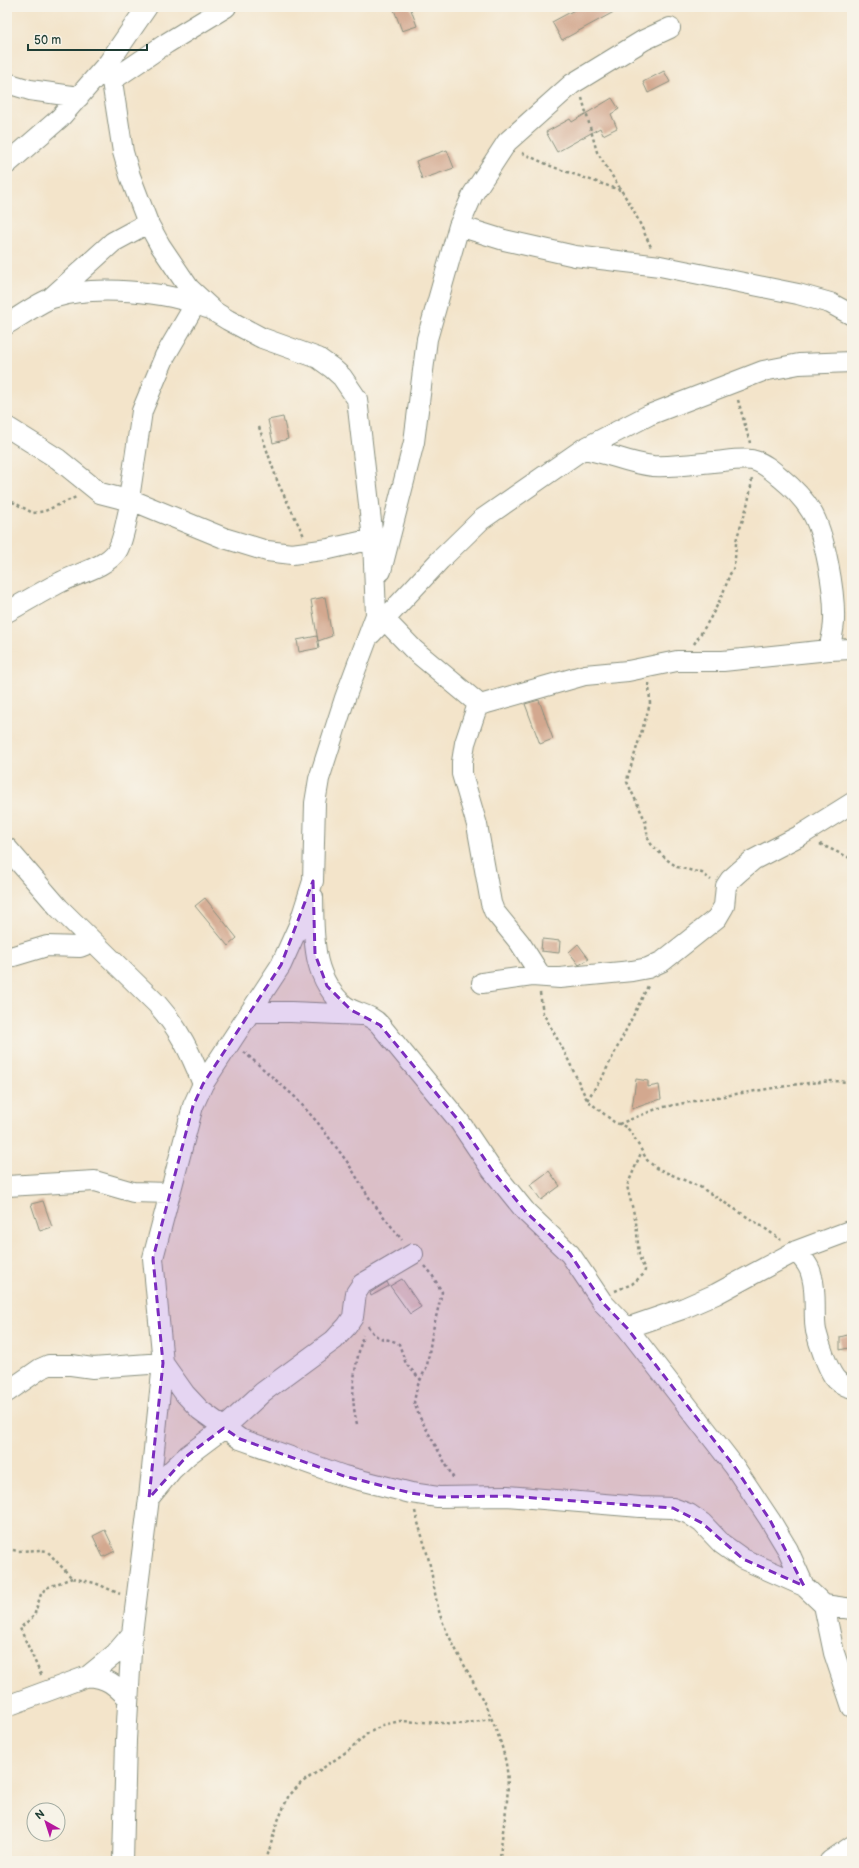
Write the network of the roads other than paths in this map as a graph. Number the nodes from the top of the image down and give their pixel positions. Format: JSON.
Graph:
{"nodes":[{"id":1,"x":147,"y":7,"type":"edge"},
{"id":2,"x":226,"y":7,"type":"edge"},
{"id":3,"x":670,"y":28,"type":"dead end"},
{"id":4,"x":110,"y":72,"type":"junction"},
{"id":5,"x":7,"y":84,"type":"edge"},
{"id":6,"x":79,"y":97,"type":"junction"},
{"id":7,"x":7,"y":164,"type":"edge"},
{"id":8,"x":148,"y":223,"type":"junction"},
{"id":9,"x":459,"y":226,"type":"junction"},
{"id":10,"x":50,"y":298,"type":"junction"},
{"id":11,"x":204,"y":306,"type":"junction"},
{"id":12,"x":852,"y":316,"type":"edge"},
{"id":13,"x":7,"y":324,"type":"edge"},
{"id":14,"x":852,"y":362,"type":"edge"},
{"id":15,"x":7,"y":427,"type":"edge"},
{"id":16,"x":583,"y":449,"type":"junction"},
{"id":17,"x":130,"y":500,"type":"junction"},
{"id":18,"x":373,"y":539,"type":"junction"},
{"id":19,"x":376,"y":592,"type":"junction"},
{"id":20,"x":7,"y":612,"type":"edge"},
{"id":21,"x":384,"y":620,"type":"junction"},
{"id":22,"x":370,"y":635,"type":"junction"},
{"id":23,"x":852,"y":649,"type":"edge"},
{"id":24,"x":829,"y":650,"type":"junction"},
{"id":25,"x":478,"y":704,"type":"junction"},
{"id":26,"x":852,"y":803,"type":"edge"},
{"id":27,"x":7,"y":848,"type":"edge"},
{"id":28,"x":313,"y":881,"type":"junction"},
{"id":29,"x":93,"y":942,"type":"junction"},
{"id":30,"x":7,"y":958,"type":"edge"},
{"id":31,"x":541,"y":976,"type":"junction"},
{"id":32,"x":482,"y":983,"type":"dead end"},
{"id":33,"x":252,"y":1012,"type":"junction"},
{"id":34,"x":365,"y":1016,"type":"junction"},
{"id":35,"x":203,"y":1084,"type":"junction"},
{"id":36,"x":7,"y":1186,"type":"edge"},
{"id":37,"x":170,"y":1193,"type":"junction"},
{"id":38,"x":852,"y":1230,"type":"edge"},
{"id":39,"x":796,"y":1251,"type":"junction"},
{"id":40,"x":413,"y":1254,"type":"dead end"},
{"id":41,"x":627,"y":1328,"type":"junction"},
{"id":42,"x":163,"y":1363,"type":"junction"},
{"id":43,"x":852,"y":1388,"type":"edge"},
{"id":44,"x":7,"y":1392,"type":"edge"},
{"id":45,"x":224,"y":1428,"type":"junction"},
{"id":46,"x":240,"y":1439,"type":"junction"},
{"id":47,"x":204,"y":1443,"type":"junction"},
{"id":48,"x":149,"y":1498,"type":"junction"},
{"id":49,"x":804,"y":1586,"type":"junction"},
{"id":50,"x":824,"y":1605,"type":"junction"},
{"id":51,"x":852,"y":1609,"type":"edge"},
{"id":52,"x":132,"y":1634,"type":"junction"},
{"id":53,"x":88,"y":1676,"type":"junction"},
{"id":54,"x":128,"y":1698,"type":"junction"},
{"id":55,"x":7,"y":1706,"type":"edge"},
{"id":56,"x":852,"y":1707,"type":"edge"},
{"id":57,"x":852,"y":1846,"type":"edge"},
{"id":58,"x":123,"y":1861,"type":"edge"},
{"id":59,"x":830,"y":1861,"type":"edge"}],
"edges":[{"from":1,"to":4,"type":"street"},
{"from":2,"to":4,"type":"street"},
{"from":3,"to":9,"type":"street"},
{"from":4,"to":6,"type":"street"},
{"from":4,"to":8,"type":"street"},
{"from":5,"to":6,"type":"street"},
{"from":6,"to":7,"type":"street"},
{"from":8,"to":10,"type":"street"},
{"from":8,"to":11,"type":"street"},
{"from":9,"to":12,"type":"street"},
{"from":9,"to":19,"type":"street"},
{"from":10,"to":11,"type":"street"},
{"from":10,"to":13,"type":"street"},
{"from":11,"to":17,"type":"street"},
{"from":11,"to":18,"type":"street"},
{"from":14,"to":16,"type":"street"},
{"from":15,"to":17,"type":"street"},
{"from":16,"to":21,"type":"street"},
{"from":16,"to":24,"type":"street"},
{"from":17,"to":18,"type":"street"},
{"from":17,"to":20,"type":"street"},
{"from":18,"to":19,"type":"street"},
{"from":19,"to":22,"type":"street"},
{"from":21,"to":22,"type":"street"},
{"from":21,"to":25,"type":"street"},
{"from":22,"to":28,"type":"street"},
{"from":23,"to":24,"type":"street"},
{"from":24,"to":25,"type":"street"},
{"from":25,"to":31,"type":"street"},
{"from":26,"to":31,"type":"street"},
{"from":27,"to":29,"type":"street"},
{"from":28,"to":33,"type":"street"},
{"from":28,"to":34,"type":"street"},
{"from":29,"to":30,"type":"street"},
{"from":29,"to":35,"type":"street"},
{"from":31,"to":32,"type":"street"},
{"from":33,"to":34,"type":"street"},
{"from":33,"to":35,"type":"street"},
{"from":34,"to":41,"type":"street"},
{"from":35,"to":37,"type":"street"},
{"from":36,"to":37,"type":"street"},
{"from":37,"to":42,"type":"street"},
{"from":38,"to":39,"type":"street"},
{"from":39,"to":41,"type":"street"},
{"from":39,"to":43,"type":"street"},
{"from":40,"to":45,"type":"street"},
{"from":41,"to":49,"type":"street"},
{"from":42,"to":44,"type":"street"},
{"from":42,"to":45,"type":"street"},
{"from":42,"to":48,"type":"street"},
{"from":45,"to":46,"type":"street"},
{"from":45,"to":47,"type":"street"},
{"from":46,"to":47,"type":"street"},
{"from":46,"to":49,"type":"street"},
{"from":47,"to":48,"type":"street"},
{"from":48,"to":52,"type":"street"},
{"from":49,"to":50,"type":"street"},
{"from":50,"to":51,"type":"street"},
{"from":50,"to":56,"type":"street"},
{"from":52,"to":53,"type":"street"},
{"from":52,"to":54,"type":"street"},
{"from":53,"to":54,"type":"street"},
{"from":53,"to":55,"type":"street"},
{"from":54,"to":58,"type":"street"},
{"from":57,"to":59,"type":"street"}]}
